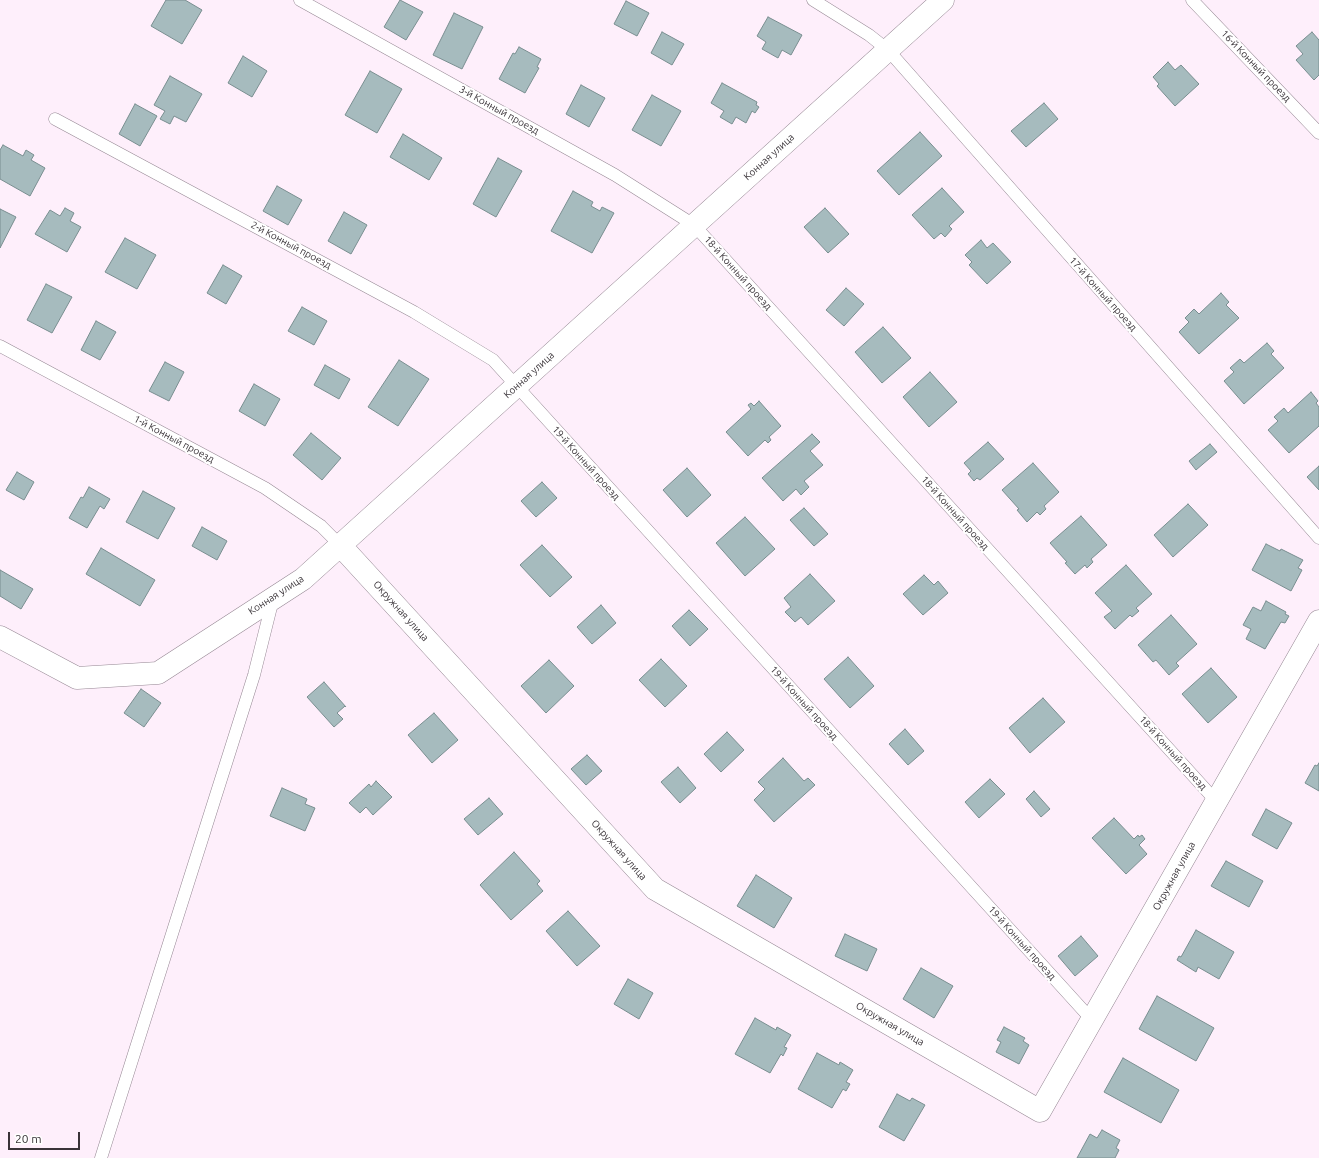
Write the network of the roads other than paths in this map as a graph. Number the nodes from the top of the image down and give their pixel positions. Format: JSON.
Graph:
{"nodes":[{"id":1,"x":300,"y":0,"type":"edge"},
{"id":2,"x":813,"y":0,"type":"edge"},
{"id":3,"x":943,"y":0,"type":"edge"},
{"id":4,"x":1192,"y":0,"type":"edge"},
{"id":5,"x":888,"y":50,"type":"junction"},
{"id":6,"x":55,"y":119,"type":"dead end"},
{"id":7,"x":1319,"y":133,"type":"edge"},
{"id":8,"x":694,"y":225,"type":"junction"},
{"id":9,"x":0,"y":346,"type":"edge"},
{"id":10,"x":516,"y":386,"type":"junction"},
{"id":11,"x":1319,"y":538,"type":"edge"},
{"id":12,"x":340,"y":545,"type":"junction"},
{"id":13,"x":274,"y":598,"type":"junction"},
{"id":14,"x":1319,"y":621,"type":"edge"},
{"id":15,"x":0,"y":637,"type":"edge"},
{"id":16,"x":1216,"y":801,"type":"junction"},
{"id":17,"x":1092,"y":1020,"type":"junction"},
{"id":18,"x":101,"y":1158,"type":"edge"}],
"edges":[{"from":1,"to":8,"type":"lane","name":"3-й Конный проезд"},
{"from":2,"to":5,"type":"lane","name":"17-й Конный проезд"},
{"from":3,"to":5,"type":"street","name":"Конная улица"},
{"from":4,"to":7,"type":"lane","name":"16-й Конный проезд"},
{"from":5,"to":8,"type":"street","name":"Конная улица"},
{"from":5,"to":11,"type":"lane","name":"17-й Конный проезд"},
{"from":6,"to":10,"type":"lane","name":"2-й Конный проезд"},
{"from":8,"to":10,"type":"street","name":"Конная улица"},
{"from":8,"to":16,"type":"lane","name":"18-й Конный проезд"},
{"from":9,"to":12,"type":"lane","name":"1-й Конный проезд"},
{"from":10,"to":12,"type":"street","name":"Конная улица"},
{"from":10,"to":17,"type":"lane","name":"19-й Конный проезд"},
{"from":12,"to":13,"type":"street","name":"Конная улица"},
{"from":12,"to":17,"type":"street","name":"Окружная улица"},
{"from":13,"to":15,"type":"street","name":"Конная улица"},
{"from":13,"to":18,"type":"lane"},
{"from":14,"to":16,"type":"street","name":"Окружная улица"},
{"from":16,"to":17,"type":"street","name":"Окружная улица"}]}
